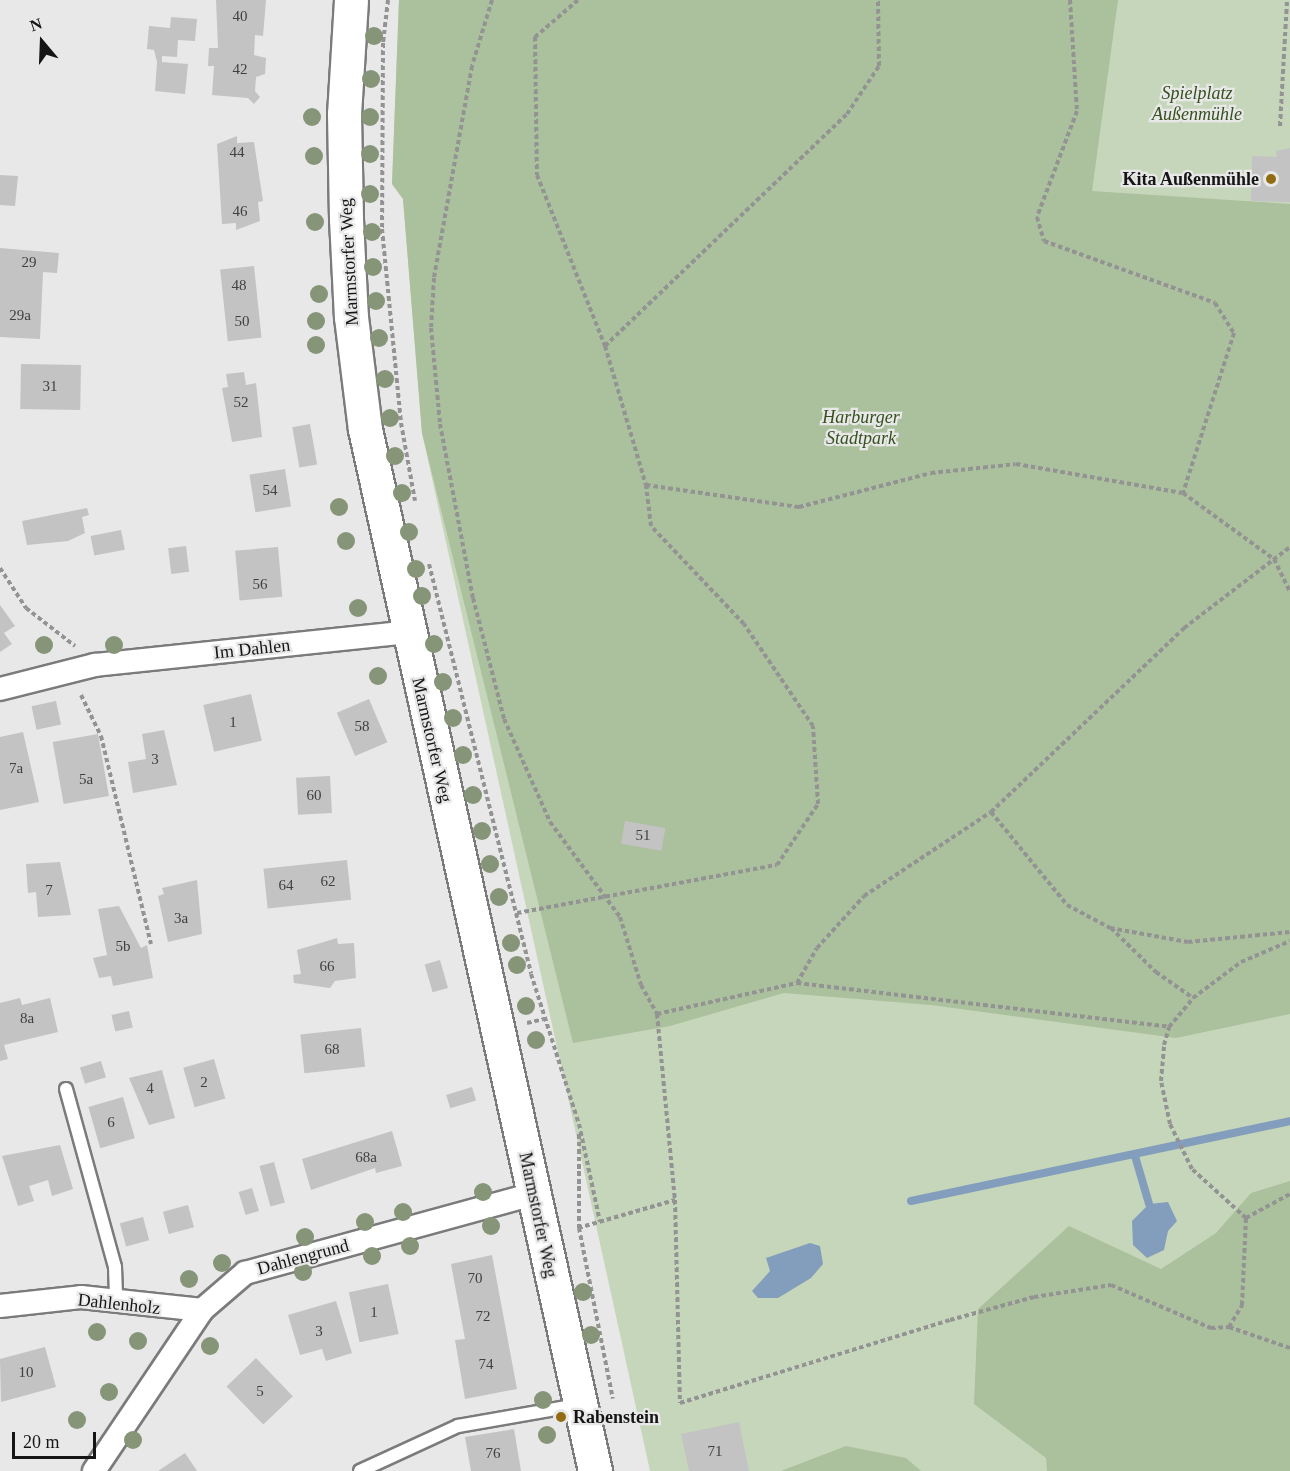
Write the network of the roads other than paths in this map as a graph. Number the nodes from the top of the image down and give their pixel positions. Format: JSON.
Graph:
{"nodes":[{"id":1,"x":351,"y":0,"type":"edge"},
{"id":2,"x":409,"y":633,"type":"junction"},
{"id":3,"x":0,"y":689,"type":"edge"},
{"id":4,"x":66,"y":1089,"type":"dead end"},
{"id":5,"x":533,"y":1194,"type":"junction"},
{"id":6,"x":116,"y":1302,"type":"junction"},
{"id":7,"x":0,"y":1306,"type":"edge"},
{"id":8,"x":202,"y":1310,"type":"junction"},
{"id":9,"x":580,"y":1405,"type":"junction"},
{"id":10,"x":94,"y":1471,"type":"edge"},
{"id":11,"x":360,"y":1471,"type":"edge"},
{"id":12,"x":594,"y":1471,"type":"edge"}],
"edges":[{"from":1,"to":2,"type":"street","name":"Marmstorfer Weg"},
{"from":2,"to":3,"type":"street","name":"Im Dahlen"},
{"from":2,"to":5,"type":"street","name":"Marmstorfer Weg"},
{"from":4,"to":6,"type":"lane"},
{"from":5,"to":8,"type":"street","name":"Dahlengrund"},
{"from":5,"to":9,"type":"street","name":"Marmstorfer Weg"},
{"from":6,"to":7,"type":"street","name":"Dahlenholz"},
{"from":6,"to":8,"type":"street","name":"Dahlenholz"},
{"from":8,"to":10,"type":"street","name":"Dahlengrund"},
{"from":9,"to":11,"type":"lane"},
{"from":9,"to":12,"type":"street","name":"Marmstorfer Weg"}]}
